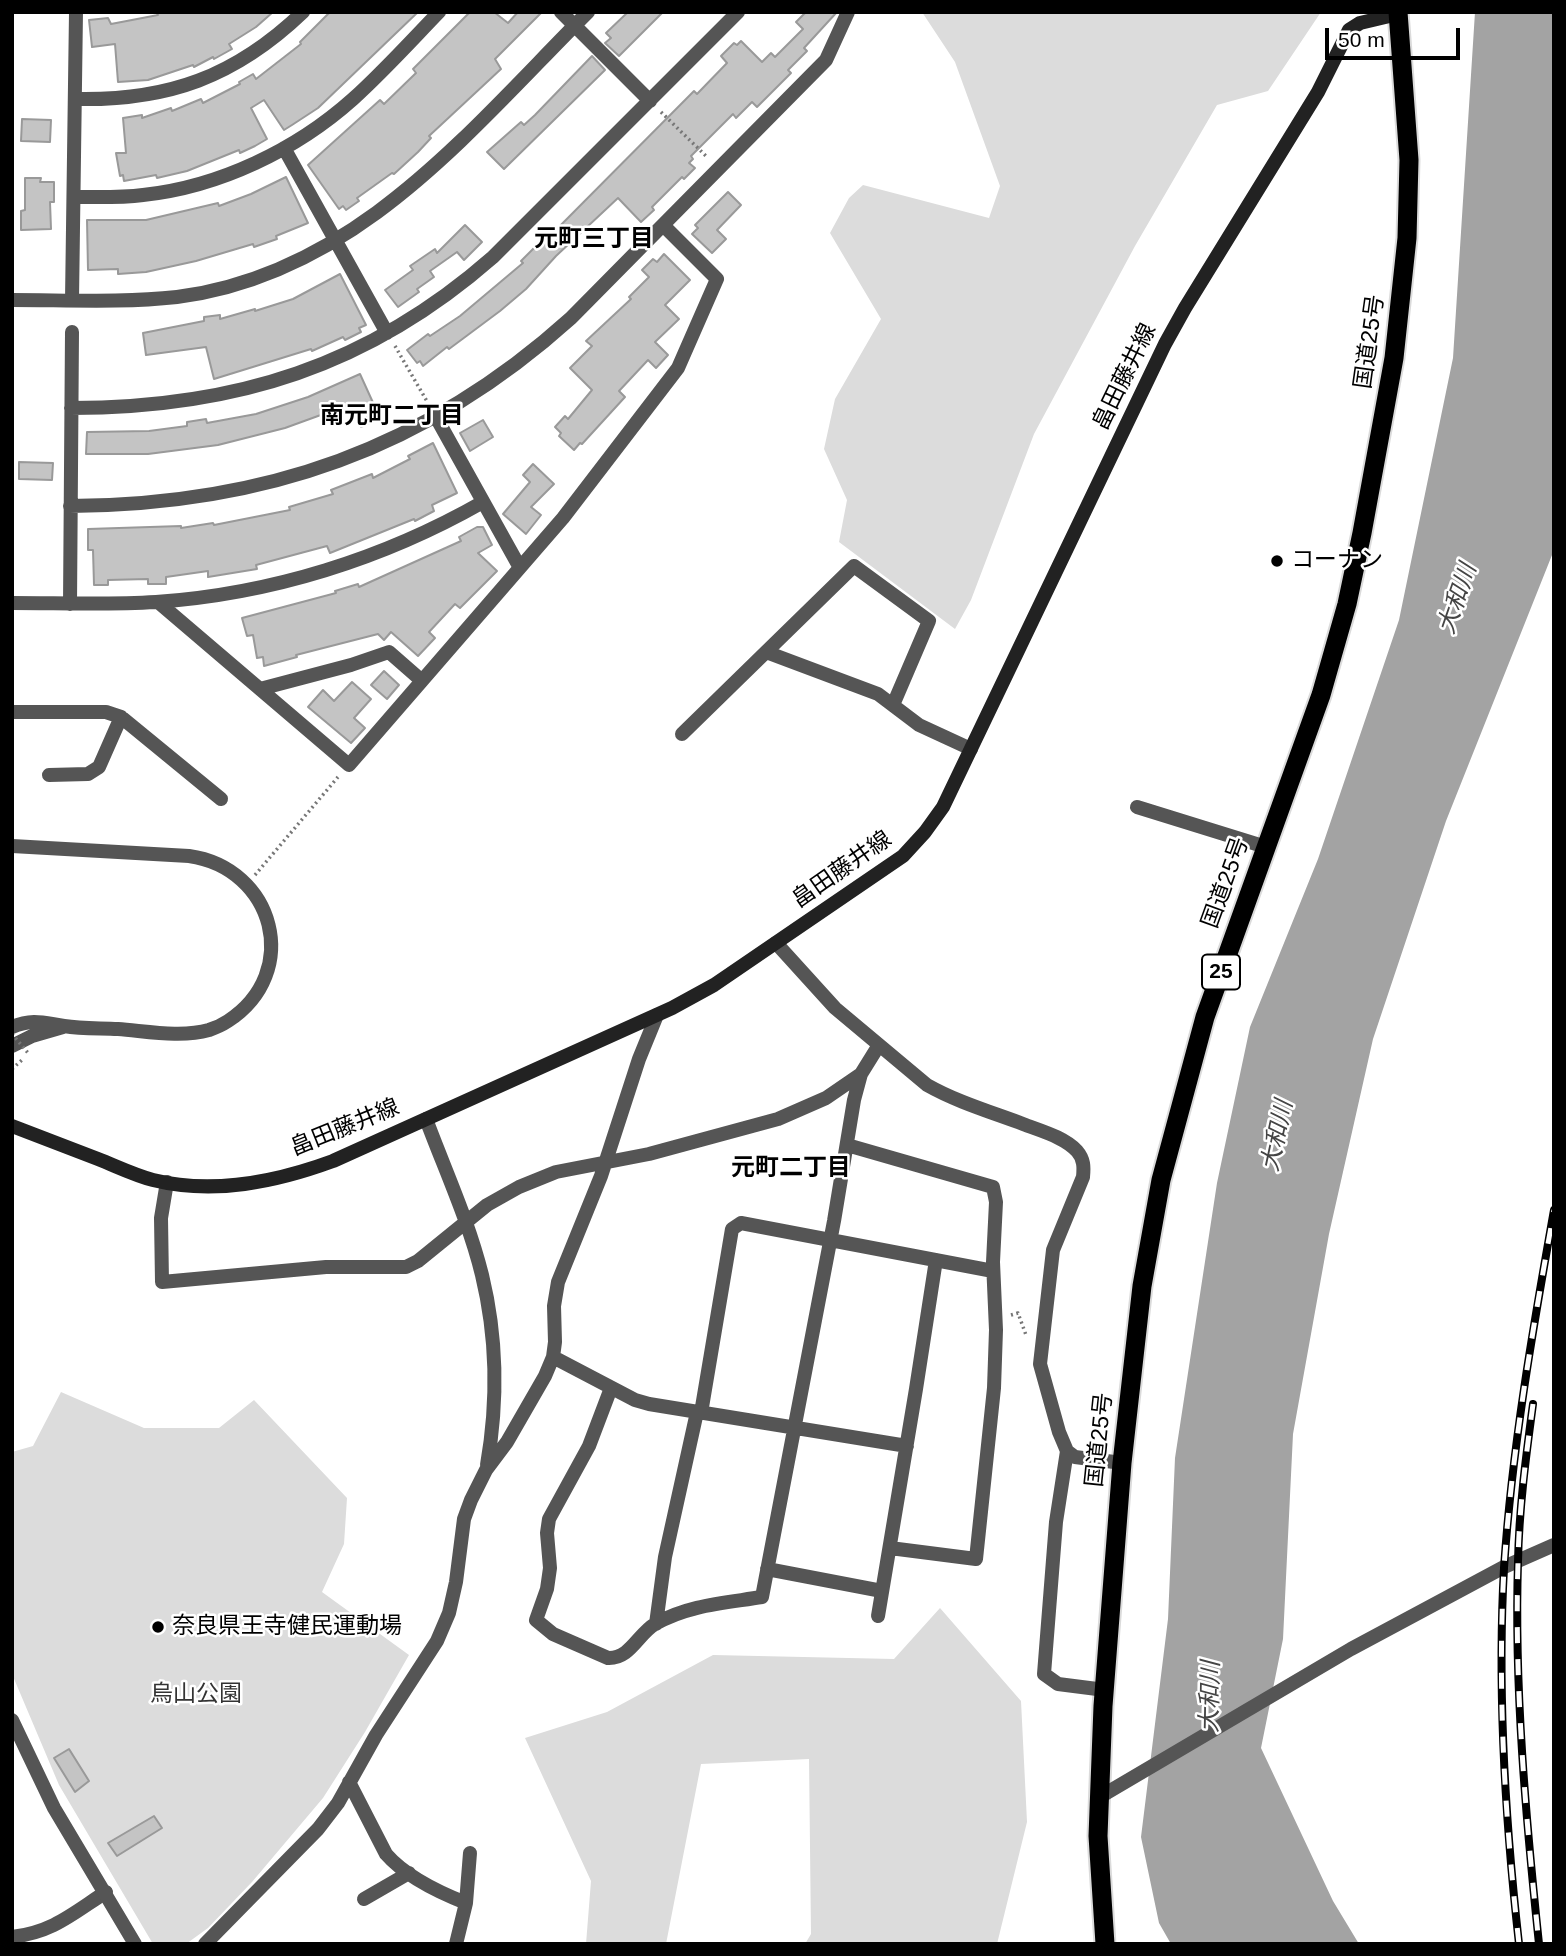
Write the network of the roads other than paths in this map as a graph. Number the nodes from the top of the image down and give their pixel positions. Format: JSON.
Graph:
{"nodes":[{"id":1,"x":76,"y":12,"type":"edge"},
{"id":2,"x":303,"y":12,"type":"edge"},
{"id":3,"x":439,"y":12,"type":"edge"},
{"id":4,"x":561,"y":12,"type":"edge"},
{"id":5,"x":588,"y":12,"type":"edge"},
{"id":6,"x":738,"y":12,"type":"edge"},
{"id":7,"x":848,"y":12,"type":"edge"},
{"id":8,"x":1398,"y":13,"type":"edge"},
{"id":9,"x":575,"y":26,"type":"junction"},
{"id":10,"x":75,"y":99,"type":"junction"},
{"id":11,"x":650,"y":101,"type":"junction"},
{"id":12,"x":284,"y":148,"type":"junction"},
{"id":13,"x":74,"y":197,"type":"junction"},
{"id":14,"x":663,"y":225,"type":"junction"},
{"id":15,"x":335,"y":241,"type":"junction"},
{"id":16,"x":12,"y":300,"type":"edge"},
{"id":17,"x":72,"y":300,"type":"junction"},
{"id":18,"x":72,"y":332,"type":"dead end"},
{"id":19,"x":387,"y":333,"type":"junction"},
{"id":20,"x":71,"y":408,"type":"junction"},
{"id":21,"x":436,"y":417,"type":"junction"},
{"id":22,"x":483,"y":502,"type":"junction"},
{"id":23,"x":70,"y":506,"type":"junction"},
{"id":24,"x":519,"y":566,"type":"junction"},
{"id":25,"x":158,"y":601,"type":"junction"},
{"id":26,"x":12,"y":603,"type":"edge"},
{"id":27,"x":70,"y":604,"type":"junction"},
{"id":28,"x":766,"y":652,"type":"junction"},
{"id":29,"x":421,"y":680,"type":"junction"},
{"id":30,"x":260,"y":688,"type":"junction"},
{"id":31,"x":893,"y":705,"type":"junction"},
{"id":32,"x":12,"y":712,"type":"edge"},
{"id":33,"x":121,"y":717,"type":"junction"},
{"id":34,"x":682,"y":733,"type":"dead end"},
{"id":35,"x":971,"y":749,"type":"junction"},
{"id":36,"x":49,"y":775,"type":"dead end"},
{"id":37,"x":221,"y":799,"type":"dead end"},
{"id":38,"x":1137,"y":807,"type":"dead end"},
{"id":39,"x":12,"y":846,"type":"edge"},
{"id":40,"x":1266,"y":846,"type":"junction"},
{"id":41,"x":776,"y":943,"type":"junction"},
{"id":42,"x":657,"y":1015,"type":"junction"},
{"id":43,"x":64,"y":1026,"type":"junction"},
{"id":44,"x":12,"y":1027,"type":"edge"},
{"id":45,"x":879,"y":1045,"type":"junction"},
{"id":46,"x":12,"y":1046,"type":"edge"},
{"id":47,"x":861,"y":1074,"type":"junction"},
{"id":48,"x":426,"y":1119,"type":"junction"},
{"id":49,"x":12,"y":1126,"type":"edge"},
{"id":50,"x":847,"y":1145,"type":"junction"},
{"id":51,"x":606,"y":1162,"type":"junction"},
{"id":52,"x":167,"y":1182,"type":"junction"},
{"id":53,"x":464,"y":1224,"type":"junction"},
{"id":54,"x":830,"y":1240,"type":"junction"},
{"id":55,"x":936,"y":1260,"type":"junction"},
{"id":56,"x":993,"y":1271,"type":"junction"},
{"id":57,"x":553,"y":1357,"type":"junction"},
{"id":58,"x":611,"y":1388,"type":"junction"},
{"id":59,"x":699,"y":1413,"type":"junction"},
{"id":60,"x":794,"y":1428,"type":"junction"},
{"id":61,"x":907,"y":1446,"type":"junction"},
{"id":62,"x":1067,"y":1451,"type":"junction"},
{"id":63,"x":1122,"y":1463,"type":"junction"},
{"id":64,"x":486,"y":1470,"type":"junction"},
{"id":65,"x":1554,"y":1545,"type":"edge"},
{"id":66,"x":890,"y":1548,"type":"junction"},
{"id":67,"x":767,"y":1569,"type":"junction"},
{"id":68,"x":882,"y":1591,"type":"junction"},
{"id":69,"x":878,"y":1616,"type":"dead end"},
{"id":70,"x":656,"y":1624,"type":"junction"},
{"id":71,"x":1105,"y":1690,"type":"junction"},
{"id":72,"x":12,"y":1720,"type":"edge"},
{"id":73,"x":349,"y":1782,"type":"junction"},
{"id":74,"x":1098,"y":1798,"type":"junction"},
{"id":75,"x":470,"y":1853,"type":"dead end"},
{"id":76,"x":409,"y":1873,"type":"junction"},
{"id":77,"x":106,"y":1892,"type":"junction"},
{"id":78,"x":364,"y":1899,"type":"dead end"},
{"id":79,"x":466,"y":1903,"type":"junction"},
{"id":80,"x":12,"y":1937,"type":"edge"},
{"id":81,"x":135,"y":1944,"type":"edge"},
{"id":82,"x":205,"y":1944,"type":"edge"},
{"id":83,"x":457,"y":1944,"type":"edge"},
{"id":84,"x":1105,"y":1944,"type":"edge"}],
"edges":[{"from":1,"to":10,"type":"street"},
{"from":2,"to":10,"type":"street"},
{"from":3,"to":12,"type":"street"},
{"from":4,"to":9,"type":"street"},
{"from":5,"to":9,"type":"street"},
{"from":6,"to":11,"type":"street"},
{"from":7,"to":14,"type":"street"},
{"from":8,"to":35,"type":"main road","name":"畠田藤井線"},
{"from":8,"to":40,"type":"highway","name":"国道25号","number":"25"},
{"from":9,"to":11,"type":"street"},
{"from":9,"to":15,"type":"street"},
{"from":10,"to":13,"type":"street"},
{"from":11,"to":19,"type":"street"},
{"from":12,"to":13,"type":"street"},
{"from":12,"to":15,"type":"street"},
{"from":13,"to":17,"type":"street"},
{"from":14,"to":21,"type":"street"},
{"from":14,"to":24,"type":"street"},
{"from":15,"to":17,"type":"street"},
{"from":15,"to":19,"type":"street"},
{"from":16,"to":17,"type":"street"},
{"from":18,"to":20,"type":"street"},
{"from":19,"to":20,"type":"street"},
{"from":20,"to":23,"type":"street"},
{"from":21,"to":22,"type":"street"},
{"from":21,"to":23,"type":"street"},
{"from":22,"to":24,"type":"street"},
{"from":22,"to":25,"type":"street"},
{"from":23,"to":27,"type":"street"},
{"from":24,"to":29,"type":"street"},
{"from":25,"to":27,"type":"street"},
{"from":25,"to":30,"type":"street"},
{"from":26,"to":27,"type":"street"},
{"from":28,"to":31,"type":"street"},
{"from":28,"to":31,"type":"street"},
{"from":28,"to":34,"type":"street"},
{"from":29,"to":30,"type":"street"},
{"from":29,"to":30,"type":"street"},
{"from":31,"to":35,"type":"street"},
{"from":32,"to":33,"type":"street"},
{"from":33,"to":36,"type":"street"},
{"from":33,"to":37,"type":"street"},
{"from":35,"to":41,"type":"main road","name":"畠田藤井線"},
{"from":38,"to":40,"type":"street"},
{"from":39,"to":43,"type":"street"},
{"from":40,"to":63,"type":"highway","name":"国道25号","number":"25"},
{"from":41,"to":42,"type":"main road","name":"畠田藤井線"},
{"from":41,"to":45,"type":"street"},
{"from":42,"to":48,"type":"main road","name":"畠田藤井線"},
{"from":42,"to":51,"type":"street"},
{"from":43,"to":44,"type":"street"},
{"from":43,"to":46,"type":"street"},
{"from":45,"to":47,"type":"street"},
{"from":45,"to":62,"type":"street"},
{"from":47,"to":50,"type":"street"},
{"from":47,"to":51,"type":"street"},
{"from":48,"to":52,"type":"main road","name":"畠田藤井線"},
{"from":48,"to":53,"type":"street"},
{"from":49,"to":52,"type":"main road","name":"畠田藤井線"},
{"from":50,"to":54,"type":"street"},
{"from":50,"to":56,"type":"street"},
{"from":51,"to":53,"type":"street"},
{"from":51,"to":57,"type":"street"},
{"from":52,"to":53,"type":"street"},
{"from":53,"to":64,"type":"street"},
{"from":54,"to":55,"type":"street"},
{"from":54,"to":59,"type":"street"},
{"from":54,"to":60,"type":"street"},
{"from":55,"to":56,"type":"street"},
{"from":55,"to":61,"type":"street"},
{"from":56,"to":66,"type":"street"},
{"from":57,"to":58,"type":"street"},
{"from":57,"to":64,"type":"street"},
{"from":58,"to":59,"type":"street"},
{"from":58,"to":70,"type":"street"},
{"from":59,"to":60,"type":"street"},
{"from":59,"to":70,"type":"street"},
{"from":60,"to":61,"type":"street"},
{"from":60,"to":67,"type":"street"},
{"from":61,"to":66,"type":"street"},
{"from":62,"to":63,"type":"street"},
{"from":62,"to":71,"type":"street"},
{"from":63,"to":71,"type":"highway","name":"国道25号","number":"25"},
{"from":64,"to":73,"type":"street"},
{"from":65,"to":74,"type":"street"},
{"from":66,"to":68,"type":"street"},
{"from":67,"to":68,"type":"street"},
{"from":67,"to":70,"type":"street"},
{"from":68,"to":69,"type":"street"},
{"from":71,"to":74,"type":"highway","name":"国道25号","number":"25"},
{"from":72,"to":77,"type":"street"},
{"from":73,"to":76,"type":"street"},
{"from":73,"to":82,"type":"street"},
{"from":74,"to":84,"type":"highway","name":"国道25号","number":"25"},
{"from":75,"to":79,"type":"street"},
{"from":76,"to":78,"type":"street"},
{"from":76,"to":79,"type":"street"},
{"from":77,"to":80,"type":"street"},
{"from":77,"to":81,"type":"street"},
{"from":79,"to":83,"type":"street"}]}
